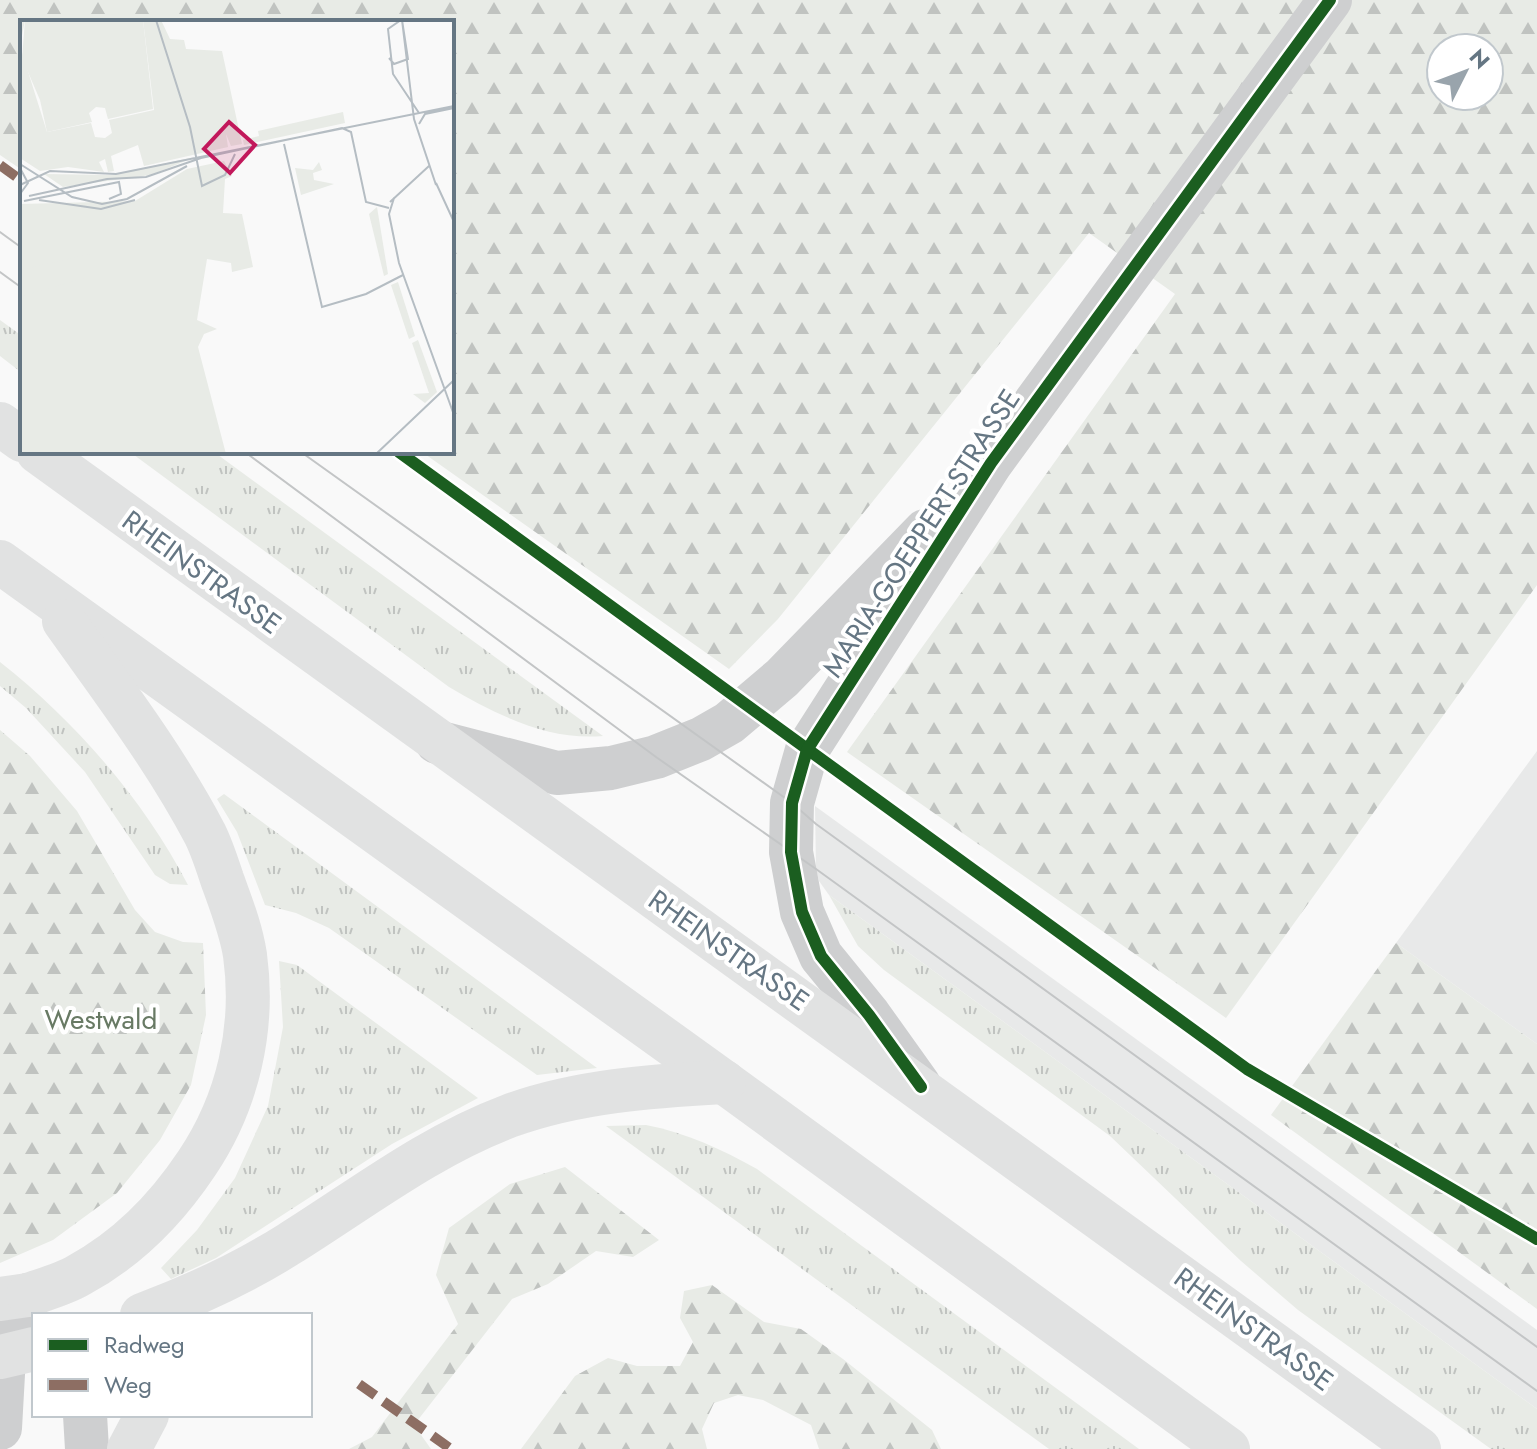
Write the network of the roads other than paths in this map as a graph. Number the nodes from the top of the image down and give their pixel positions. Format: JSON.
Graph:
{"nodes":[{"id":1,"x":1330,"y":0,"type":"edge"},
{"id":2,"x":0,"y":424,"type":"edge"},
{"id":3,"x":20,"y":439,"type":"edge"},
{"id":4,"x":41,"y":454,"type":"edge"},
{"id":5,"x":991,"y":463,"type":"junction"},
{"id":6,"x":0,"y":562,"type":"edge"},
{"id":7,"x":46,"y":594,"type":"junction"},
{"id":8,"x":433,"y":740,"type":"junction"},
{"id":9,"x":724,"y":1082,"type":"junction"},
{"id":10,"x":921,"y":1087,"type":"junction"},
{"id":11,"x":241,"y":1272,"type":"junction"},
{"id":12,"x":24,"y":1303,"type":"edge"},
{"id":13,"x":147,"y":1313,"type":"edge"},
{"id":14,"x":208,"y":1313,"type":"edge"},
{"id":15,"x":13,"y":1354,"type":"edge"},
{"id":16,"x":85,"y":1417,"type":"edge"},
{"id":17,"x":146,"y":1417,"type":"edge"},
{"id":18,"x":0,"y":1428,"type":"edge"},
{"id":19,"x":87,"y":1449,"type":"edge"},
{"id":20,"x":129,"y":1449,"type":"edge"},
{"id":21,"x":1228,"y":1449,"type":"edge"},
{"id":22,"x":1419,"y":1449,"type":"edge"}],
"edges":[{"from":1,"to":5,"type":"street","name":"MARIA-GOEPPERT-STRASSE"},
{"from":2,"to":3,"type":"main road"},
{"from":4,"to":8,"type":"main road","name":"RHEINSTRASSE"},
{"from":5,"to":8,"type":"street","name":"MARIA-GOEPPERT-STRASSE"},
{"from":5,"to":10,"type":"street","name":"MARIA-GOEPPERT-STRASSE"},
{"from":6,"to":7,"type":"main road"},
{"from":7,"to":9,"type":"main road"},
{"from":7,"to":12,"type":"main road"},
{"from":8,"to":10,"type":"main road","name":"RHEINSTRASSE"},
{"from":9,"to":11,"type":"main road"},
{"from":9,"to":21,"type":"main road"},
{"from":10,"to":22,"type":"main road","name":"RHEINSTRASSE"},
{"from":11,"to":13,"type":"main road"},
{"from":11,"to":14,"type":"main road"},
{"from":12,"to":15,"type":"street"},
{"from":15,"to":18,"type":"street"},
{"from":16,"to":19,"type":"street"},
{"from":17,"to":20,"type":"main road"}]}
